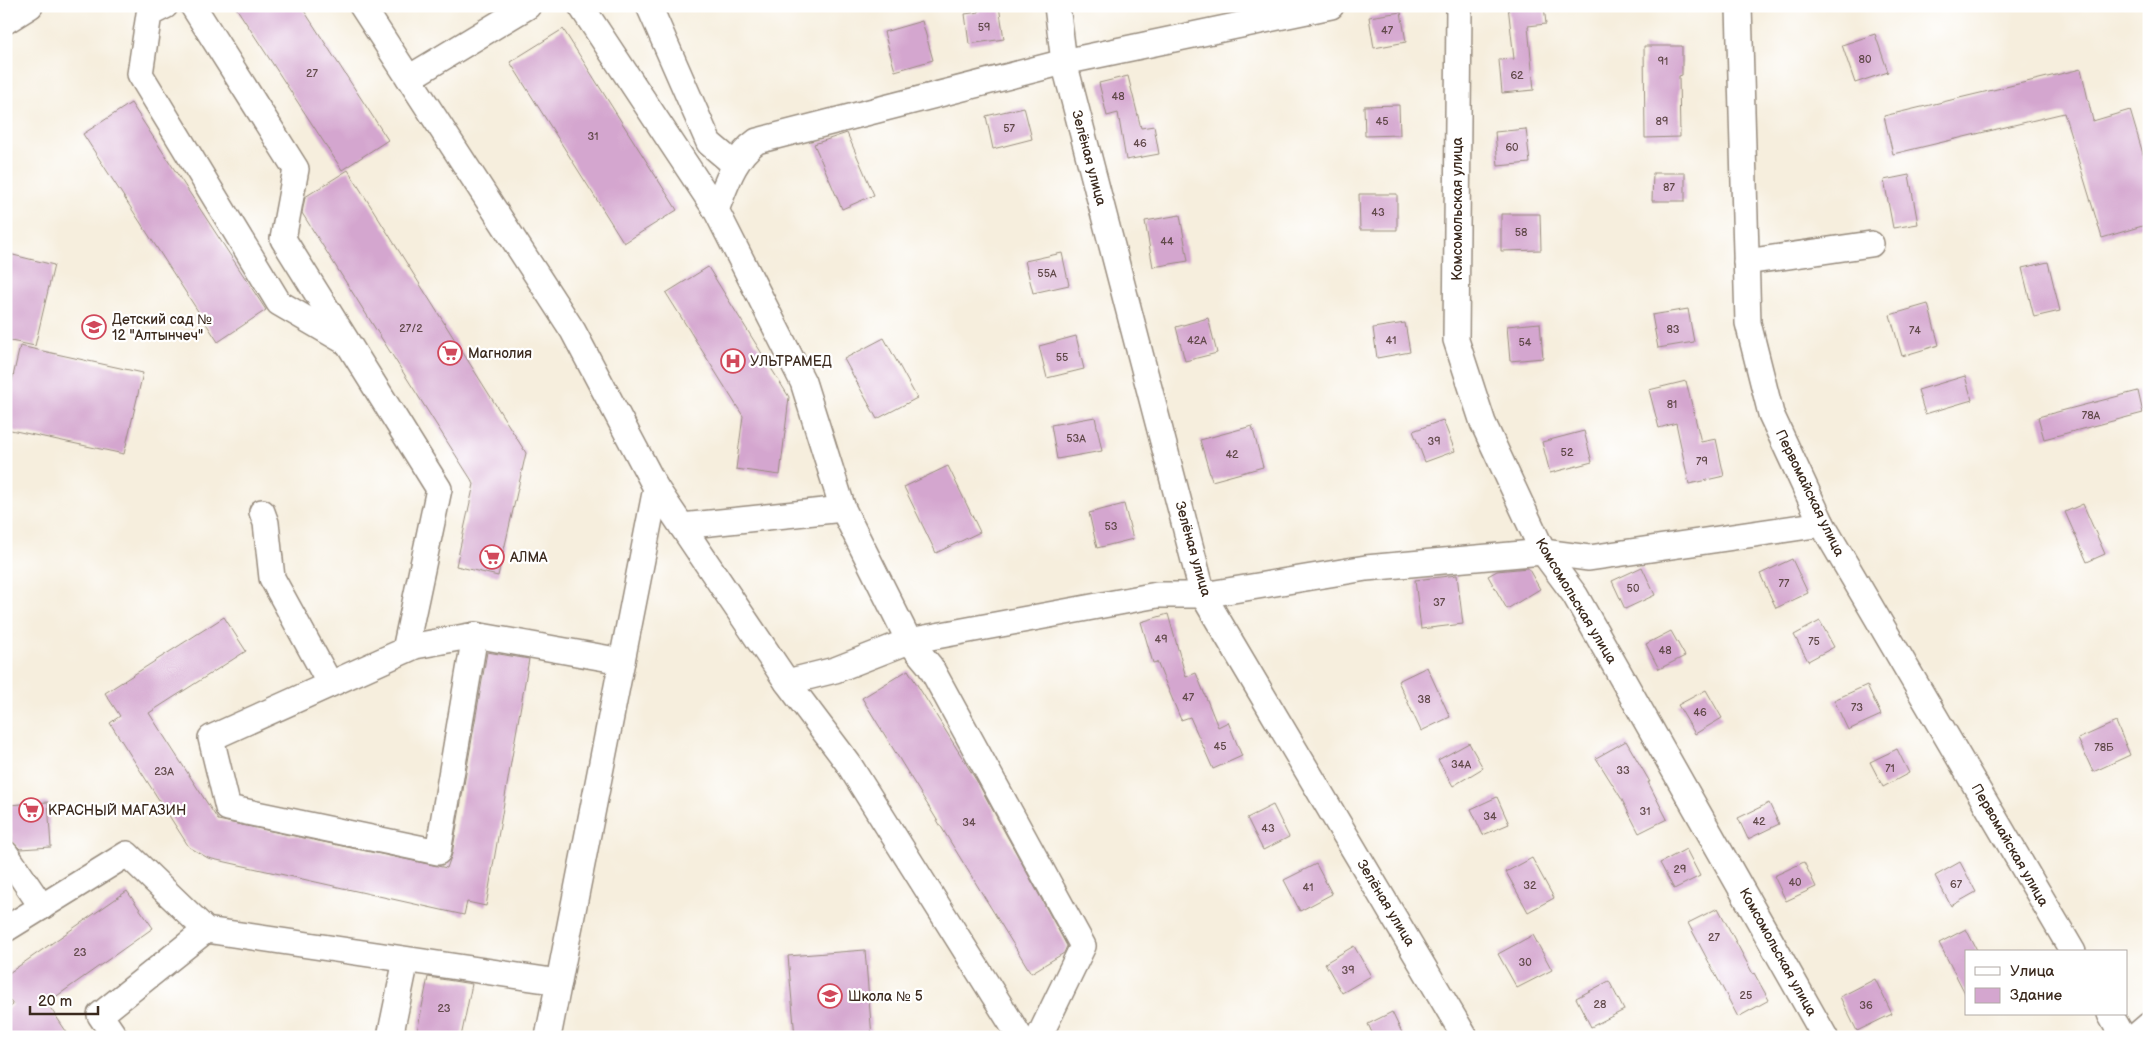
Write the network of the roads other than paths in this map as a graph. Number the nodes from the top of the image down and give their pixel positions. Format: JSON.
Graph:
{"nodes":[{"id":1,"x":30,"y":6,"type":"edge"},
{"id":2,"x":165,"y":6,"type":"edge"},
{"id":3,"x":193,"y":6,"type":"edge"},
{"id":4,"x":362,"y":6,"type":"edge"},
{"id":5,"x":528,"y":6,"type":"edge"},
{"id":6,"x":581,"y":6,"type":"edge"},
{"id":7,"x":649,"y":6,"type":"edge"},
{"id":8,"x":1057,"y":6,"type":"edge"},
{"id":9,"x":1331,"y":6,"type":"edge"},
{"id":10,"x":1459,"y":6,"type":"edge"},
{"id":11,"x":1739,"y":6,"type":"edge"},
{"id":12,"x":6,"y":20,"type":"edge"},
{"id":13,"x":1064,"y":62,"type":"junction"},
{"id":14,"x":409,"y":78,"type":"junction"},
{"id":15,"x":735,"y":166,"type":"junction"},
{"id":16,"x":716,"y":210,"type":"junction"},
{"id":17,"x":1871,"y":244,"type":"dead end"},
{"id":18,"x":1746,"y":262,"type":"junction"},
{"id":19,"x":348,"y":344,"type":"junction"},
{"id":20,"x":656,"y":488,"type":"junction"},
{"id":21,"x":842,"y":509,"type":"junction"},
{"id":22,"x":262,"y":512,"type":"dead end"},
{"id":23,"x":1822,"y":524,"type":"junction"},
{"id":24,"x":682,"y":526,"type":"junction"},
{"id":25,"x":1544,"y":552,"type":"junction"},
{"id":26,"x":1203,"y":595,"type":"junction"},
{"id":27,"x":475,"y":635,"type":"junction"},
{"id":28,"x":910,"y":641,"type":"junction"},
{"id":29,"x":405,"y":650,"type":"junction"},
{"id":30,"x":622,"y":661,"type":"junction"},
{"id":31,"x":787,"y":682,"type":"junction"},
{"id":32,"x":330,"y":684,"type":"junction"},
{"id":33,"x":6,"y":854,"type":"edge"},
{"id":34,"x":42,"y":907,"type":"junction"},
{"id":35,"x":6,"y":929,"type":"edge"},
{"id":36,"x":206,"y":930,"type":"junction"},
{"id":37,"x":2072,"y":950,"type":"edge"},
{"id":38,"x":406,"y":960,"type":"junction"},
{"id":39,"x":559,"y":982,"type":"junction"},
{"id":40,"x":2111,"y":1016,"type":"edge"},
{"id":41,"x":2149,"y":1025,"type":"edge"},
{"id":42,"x":115,"y":1037,"type":"edge"},
{"id":43,"x":390,"y":1037,"type":"edge"},
{"id":44,"x":548,"y":1037,"type":"edge"},
{"id":45,"x":1020,"y":1037,"type":"edge"},
{"id":46,"x":1039,"y":1037,"type":"edge"},
{"id":47,"x":1465,"y":1037,"type":"edge"},
{"id":48,"x":1826,"y":1037,"type":"edge"},
{"id":49,"x":2123,"y":1037,"type":"edge"},
{"id":50,"x":2135,"y":1037,"type":"edge"}],
"edges":[{"from":1,"to":12,"type":"street"},
{"from":2,"to":19,"type":"street"},
{"from":3,"to":19,"type":"street"},
{"from":4,"to":14,"type":"street"},
{"from":5,"to":14,"type":"street"},
{"from":6,"to":16,"type":"street"},
{"from":7,"to":15,"type":"street"},
{"from":8,"to":13,"type":"street","name":"Зелёная улица"},
{"from":9,"to":13,"type":"street"},
{"from":10,"to":25,"type":"street","name":"Комсомольская улица"},
{"from":11,"to":18,"type":"street","name":"Первомайская улица"},
{"from":13,"to":15,"type":"street"},
{"from":13,"to":26,"type":"street","name":"Зелёная улица"},
{"from":14,"to":20,"type":"street"},
{"from":15,"to":16,"type":"street"},
{"from":16,"to":21,"type":"street"},
{"from":17,"to":18,"type":"street"},
{"from":18,"to":23,"type":"street","name":"Первомайская улица"},
{"from":19,"to":29,"type":"street"},
{"from":20,"to":24,"type":"street"},
{"from":20,"to":30,"type":"street"},
{"from":21,"to":24,"type":"street"},
{"from":21,"to":28,"type":"street"},
{"from":22,"to":32,"type":"street"},
{"from":23,"to":25,"type":"street"},
{"from":23,"to":37,"type":"street","name":"Первомайская улица"},
{"from":24,"to":31,"type":"street"},
{"from":25,"to":26,"type":"street"},
{"from":25,"to":48,"type":"street","name":"Комсомольская улица"},
{"from":26,"to":28,"type":"street"},
{"from":26,"to":47,"type":"street","name":"Зелёная улица"},
{"from":27,"to":29,"type":"street"},
{"from":27,"to":30,"type":"street"},
{"from":27,"to":32,"type":"street"},
{"from":28,"to":31,"type":"street"},
{"from":28,"to":46,"type":"street"},
{"from":29,"to":32,"type":"street"},
{"from":30,"to":39,"type":"street"},
{"from":31,"to":45,"type":"street"},
{"from":33,"to":34,"type":"street"},
{"from":34,"to":35,"type":"street"},
{"from":34,"to":36,"type":"street"},
{"from":36,"to":38,"type":"street"},
{"from":36,"to":42,"type":"street"},
{"from":38,"to":39,"type":"street"},
{"from":38,"to":43,"type":"street"},
{"from":39,"to":44,"type":"street"},
{"from":40,"to":49,"type":"street"},
{"from":41,"to":50,"type":"street"}]}
